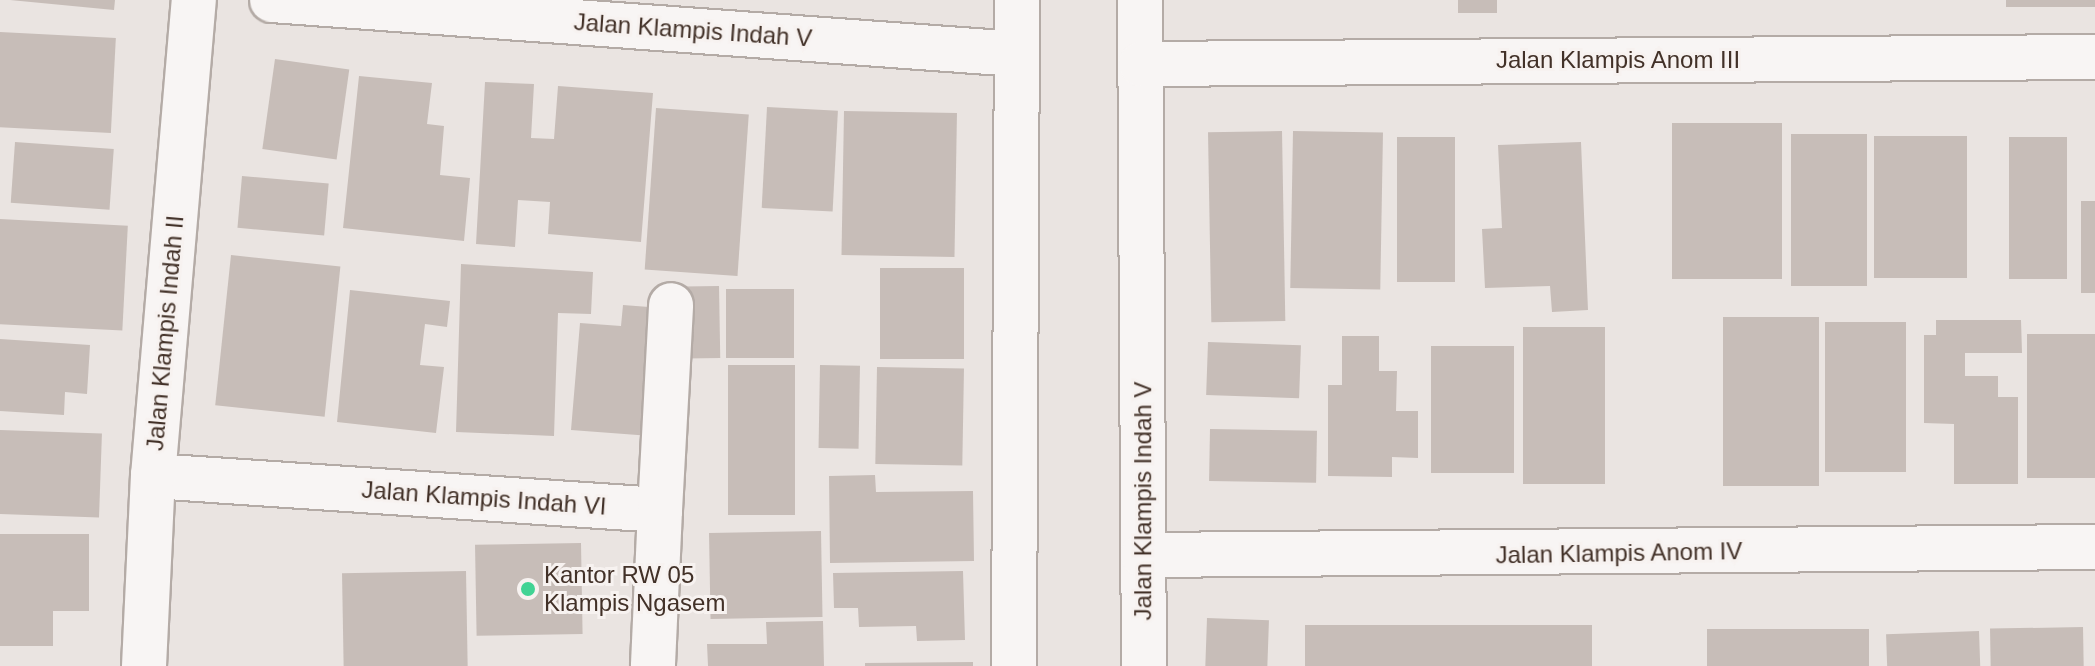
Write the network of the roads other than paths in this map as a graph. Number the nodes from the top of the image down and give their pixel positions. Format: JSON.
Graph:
{"nodes":[{"id":1,"x":194,"y":0,"type":"edge"},
{"id":2,"x":272,"y":0,"type":"edge"},
{"id":3,"x":1017,"y":0,"type":"edge"},
{"id":4,"x":1140,"y":0,"type":"edge"},
{"id":5,"x":1017,"y":54,"type":"junction"},
{"id":6,"x":2095,"y":57,"type":"edge"},
{"id":7,"x":1141,"y":64,"type":"junction"},
{"id":8,"x":671,"y":305,"type":"dead end"},
{"id":9,"x":153,"y":476,"type":"junction"},
{"id":10,"x":660,"y":510,"type":"junction"},
{"id":11,"x":2095,"y":547,"type":"edge"},
{"id":12,"x":1143,"y":555,"type":"junction"},
{"id":13,"x":144,"y":666,"type":"edge"},
{"id":14,"x":653,"y":666,"type":"edge"},
{"id":15,"x":1014,"y":666,"type":"edge"},
{"id":16,"x":1144,"y":666,"type":"edge"}],
"edges":[{"from":1,"to":9,"type":"street","name":"Jalan Klampis Indah II"},
{"from":2,"to":5,"type":"street","name":"Jalan Klampis Indah V"},
{"from":3,"to":5,"type":"street"},
{"from":4,"to":7,"type":"street","name":"Jalan Klampis Indah V"},
{"from":5,"to":15,"type":"street"},
{"from":6,"to":7,"type":"street","name":"Jalan Klampis Anom III"},
{"from":7,"to":12,"type":"street","name":"Jalan Klampis Indah V"},
{"from":8,"to":10,"type":"street"},
{"from":9,"to":10,"type":"street","name":"Jalan Klampis Indah VI"},
{"from":9,"to":13,"type":"street","name":"Jalan Klampis Indah II"},
{"from":10,"to":14,"type":"street"},
{"from":11,"to":12,"type":"street","name":"Jalan Klampis Anom IV"},
{"from":12,"to":16,"type":"street","name":"Jalan Klampis Indah V"}]}
